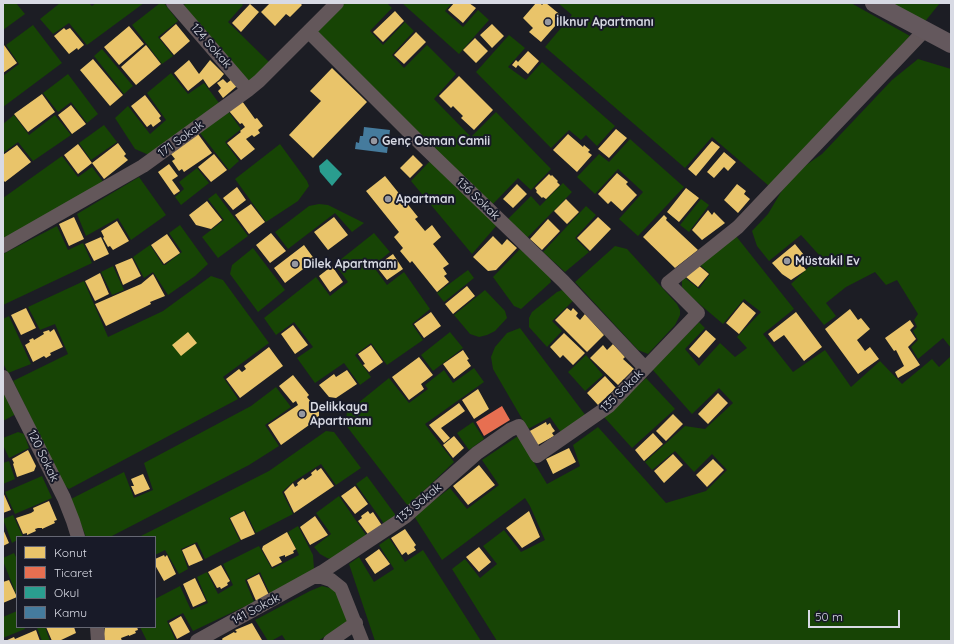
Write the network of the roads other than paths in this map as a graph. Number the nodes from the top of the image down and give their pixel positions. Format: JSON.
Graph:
{"nodes":[{"id":1,"x":173,"y":3,"type":"edge"},
{"id":2,"x":337,"y":3,"type":"edge"},
{"id":3,"x":874,"y":3,"type":"edge"},
{"id":4,"x":925,"y":30,"type":"junction"},
{"id":5,"x":309,"y":32,"type":"junction"},
{"id":6,"x":951,"y":44,"type":"edge"},
{"id":7,"x":248,"y":90,"type":"junction"},
{"id":8,"x":3,"y":246,"type":"edge"},
{"id":9,"x":645,"y":368,"type":"junction"},
{"id":10,"x":3,"y":376,"type":"edge"},
{"id":11,"x":519,"y":426,"type":"joint"},
{"id":12,"x":78,"y":536,"type":"edge"},
{"id":13,"x":315,"y":577,"type":"junction"},
{"id":14,"x":356,"y":623,"type":"junction"},
{"id":15,"x":97,"y":628,"type":"edge"},
{"id":16,"x":98,"y":641,"type":"edge"},
{"id":17,"x":197,"y":641,"type":"edge"},
{"id":18,"x":330,"y":641,"type":"edge"},
{"id":19,"x":362,"y":641,"type":"edge"}],
"edges":[{"from":1,"to":7,"type":"street","name":"124 Sokak"},
{"from":2,"to":5,"type":"street","name":"171 Sokak"},
{"from":3,"to":4,"type":"main road"},
{"from":4,"to":6,"type":"main road"},
{"from":4,"to":9,"type":"street","name":"135 Sokak"},
{"from":5,"to":7,"type":"street","name":"171 Sokak"},
{"from":5,"to":9,"type":"street","name":"136 Sokak"},
{"from":7,"to":8,"type":"street","name":"171 Sokak"},
{"from":9,"to":11,"type":"street","name":"135 Sokak"},
{"from":10,"to":12,"type":"street","name":"120 Sokak"},
{"from":11,"to":13,"type":"street","name":"133 Sokak"},
{"from":13,"to":14,"type":"street"},
{"from":13,"to":17,"type":"street","name":"141 Sokak"},
{"from":14,"to":18,"type":"street"},
{"from":14,"to":19,"type":"street"},
{"from":15,"to":16,"type":"street"}]}
